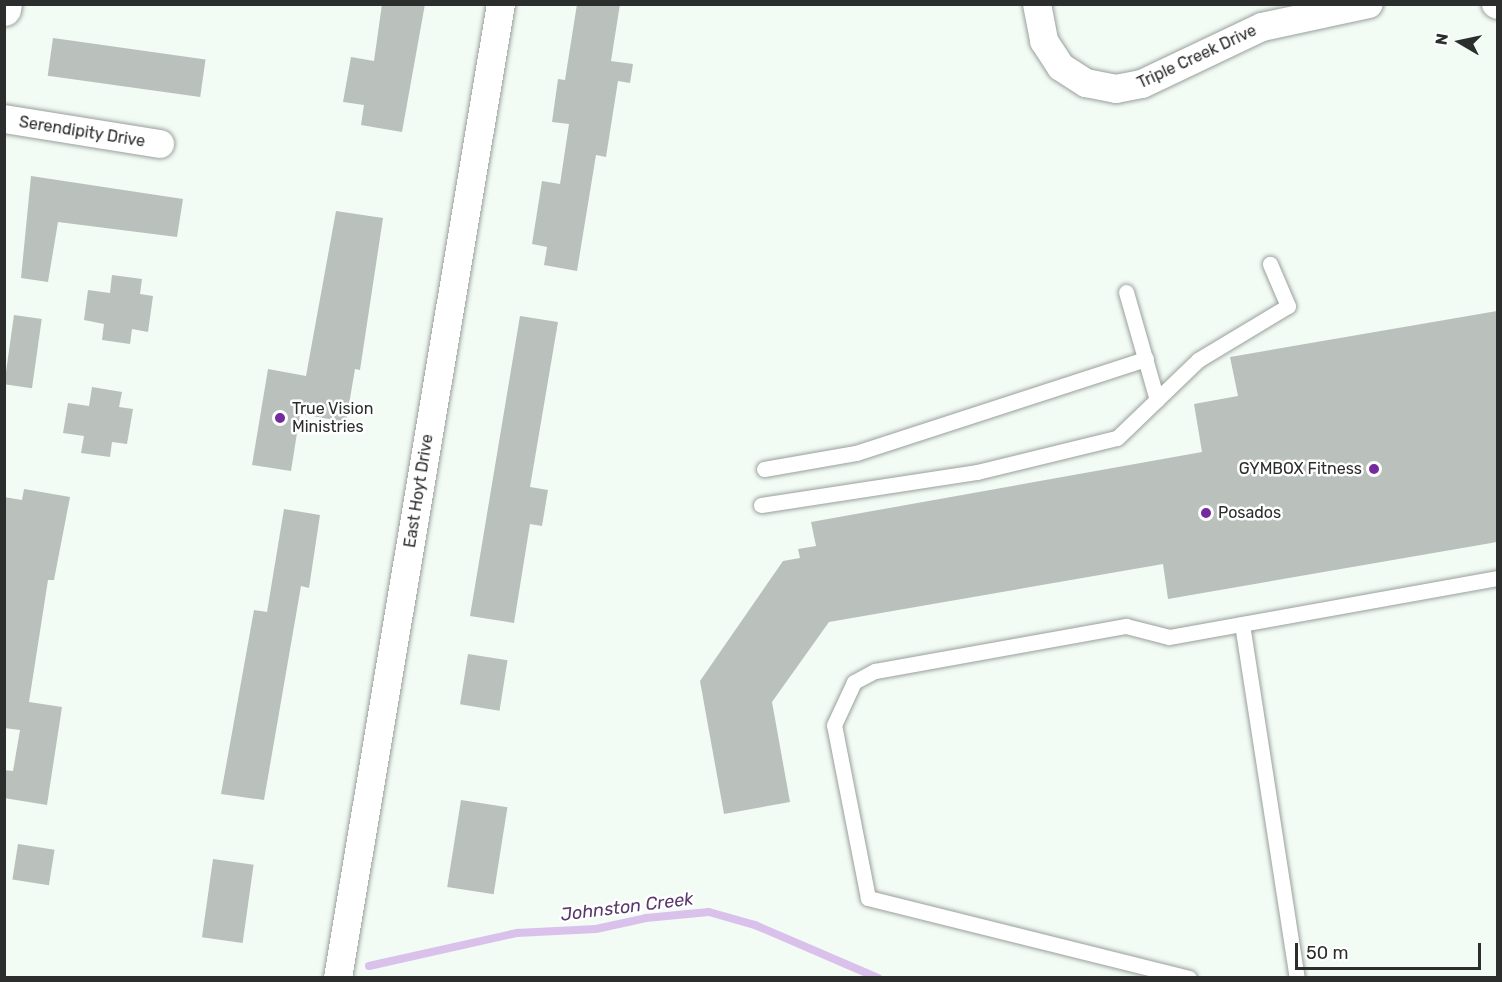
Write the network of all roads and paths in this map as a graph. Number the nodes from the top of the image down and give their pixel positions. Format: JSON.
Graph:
{"nodes":[{"id":1,"x":5,"y":4,"type":"edge"},
{"id":2,"x":501,"y":4,"type":"edge"},
{"id":3,"x":1037,"y":4,"type":"edge"},
{"id":4,"x":1369,"y":4,"type":"edge"},
{"id":5,"x":4,"y":9,"type":"edge"},
{"id":6,"x":4,"y":119,"type":"edge"},
{"id":7,"x":160,"y":144,"type":"dead end"},
{"id":8,"x":1270,"y":264,"type":"dead end"},
{"id":9,"x":1126,"y":292,"type":"dead end"},
{"id":10,"x":1146,"y":359,"type":"junction"},
{"id":11,"x":1157,"y":400,"type":"junction"},
{"id":12,"x":764,"y":469,"type":"dead end"},
{"id":13,"x":761,"y":505,"type":"dead end"},
{"id":14,"x":1497,"y":578,"type":"edge"},
{"id":15,"x":1242,"y":624,"type":"junction"},
{"id":16,"x":338,"y":978,"type":"edge"},
{"id":17,"x":1189,"y":978,"type":"edge"},
{"id":18,"x":1297,"y":978,"type":"edge"}],
"edges":[{"from":1,"to":5,"type":"street"},
{"from":2,"to":16,"type":"street","name":"East Hoyt Drive"},
{"from":3,"to":4,"type":"street","name":"Triple Creek Drive"},
{"from":6,"to":7,"type":"street","name":"Serendipity Drive"},
{"from":8,"to":11,"type":"lane"},
{"from":9,"to":10,"type":"lane"},
{"from":10,"to":11,"type":"lane"},
{"from":10,"to":12,"type":"lane"},
{"from":11,"to":13,"type":"lane"},
{"from":14,"to":15,"type":"lane"},
{"from":15,"to":17,"type":"lane"},
{"from":15,"to":18,"type":"lane"}]}
